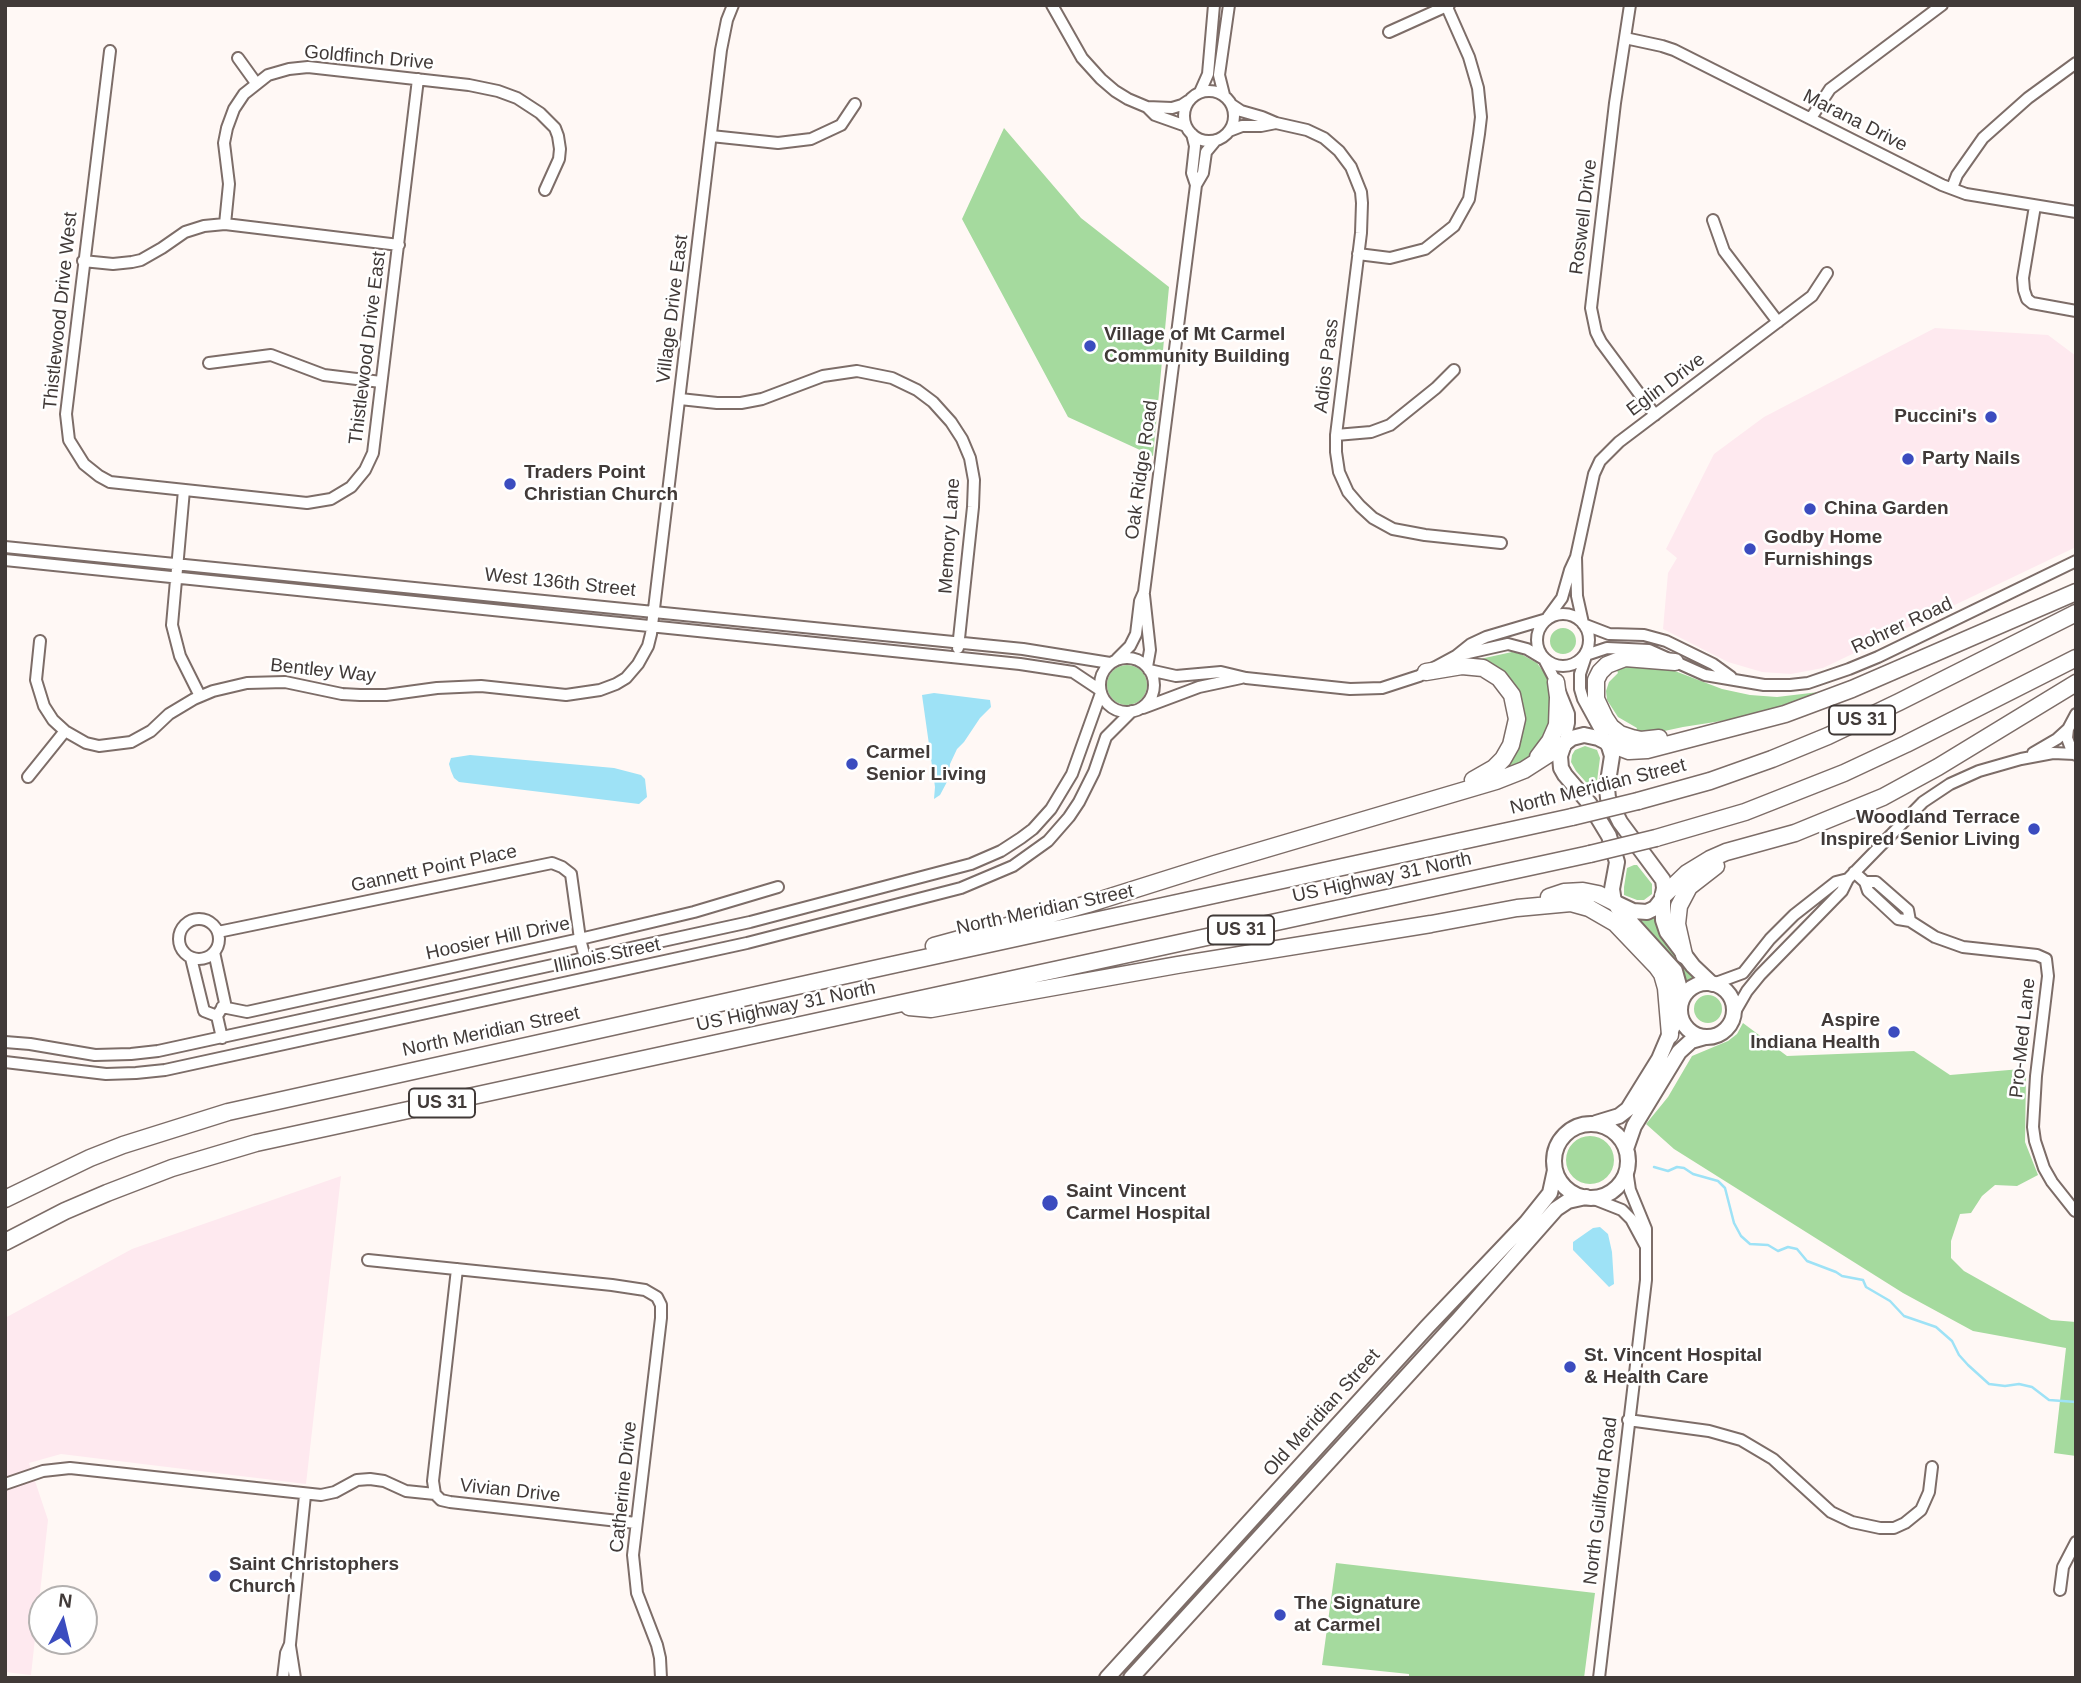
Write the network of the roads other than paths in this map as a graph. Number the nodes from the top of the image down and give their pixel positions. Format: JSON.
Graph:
{"nodes":[{"id":1,"x":733,"y":5,"type":"edge"},
{"id":2,"x":1052,"y":5,"type":"edge"},
{"id":3,"x":1214,"y":5,"type":"edge"},
{"id":4,"x":1229,"y":5,"type":"edge"},
{"id":5,"x":1630,"y":5,"type":"edge"},
{"id":6,"x":1942,"y":5,"type":"edge"},
{"id":7,"x":1447,"y":6,"type":"edge"},
{"id":8,"x":1390,"y":32,"type":"dead end"},
{"id":9,"x":1625,"y":38,"type":"junction"},
{"id":10,"x":110,"y":51,"type":"dead end"},
{"id":11,"x":238,"y":58,"type":"dead end"},
{"id":12,"x":2076,"y":63,"type":"edge"},
{"id":13,"x":418,"y":79,"type":"junction"},
{"id":14,"x":256,"y":83,"type":"junction"},
{"id":15,"x":1200,"y":92,"type":"junction"},
{"id":16,"x":1224,"y":95,"type":"junction"},
{"id":17,"x":1190,"y":100,"type":"junction"},
{"id":18,"x":855,"y":104,"type":"dead end"},
{"id":19,"x":1232,"y":105,"type":"junction"},
{"id":20,"x":1147,"y":107,"type":"junction"},
{"id":21,"x":1811,"y":118,"type":"junction"},
{"id":22,"x":1276,"y":123,"type":"junction"},
{"id":23,"x":1189,"y":130,"type":"junction"},
{"id":24,"x":1229,"y":131,"type":"junction"},
{"id":25,"x":711,"y":136,"type":"junction"},
{"id":26,"x":1216,"y":140,"type":"junction"},
{"id":27,"x":1196,"y":185,"type":"junction"},
{"id":28,"x":1952,"y":188,"type":"junction"},
{"id":29,"x":545,"y":190,"type":"dead end"},
{"id":30,"x":2035,"y":206,"type":"junction"},
{"id":31,"x":2076,"y":212,"type":"edge"},
{"id":32,"x":1713,"y":220,"type":"dead end"},
{"id":33,"x":225,"y":224,"type":"junction"},
{"id":34,"x":399,"y":245,"type":"junction"},
{"id":35,"x":1358,"y":254,"type":"junction"},
{"id":36,"x":83,"y":261,"type":"junction"},
{"id":37,"x":1827,"y":273,"type":"dead end"},
{"id":38,"x":2076,"y":311,"type":"edge"},
{"id":39,"x":1778,"y":322,"type":"junction"},
{"id":40,"x":209,"y":363,"type":"dead end"},
{"id":41,"x":1454,"y":370,"type":"dead end"},
{"id":42,"x":381,"y":382,"type":"junction"},
{"id":43,"x":680,"y":399,"type":"junction"},
{"id":44,"x":1655,"y":415,"type":"junction"},
{"id":45,"x":1336,"y":435,"type":"junction"},
{"id":46,"x":184,"y":490,"type":"junction"},
{"id":47,"x":1501,"y":543,"type":"dead end"},
{"id":48,"x":5,"y":547,"type":"edge"},
{"id":49,"x":1576,"y":557,"type":"junction"},
{"id":50,"x":5,"y":560,"type":"edge"},
{"id":51,"x":2076,"y":561,"type":"edge"},
{"id":52,"x":176,"y":571,"type":"junction"},
{"id":53,"x":2076,"y":592,"type":"edge"},
{"id":54,"x":1144,"y":593,"type":"junction"},
{"id":55,"x":2076,"y":612,"type":"edge"},
{"id":56,"x":1547,"y":618,"type":"junction"},
{"id":57,"x":653,"y":619,"type":"junction"},
{"id":58,"x":1583,"y":624,"type":"junction"},
{"id":59,"x":40,"y":641,"type":"dead end"},
{"id":60,"x":959,"y":643,"type":"junction"},
{"id":61,"x":1586,"y":655,"type":"junction"},
{"id":62,"x":1456,"y":656,"type":"junction"},
{"id":63,"x":957,"y":657,"type":"junction"},
{"id":64,"x":1543,"y":658,"type":"junction"},
{"id":65,"x":2076,"y":659,"type":"edge"},
{"id":66,"x":1114,"y":661,"type":"junction"},
{"id":67,"x":1675,"y":662,"type":"junction"},
{"id":68,"x":1148,"y":669,"type":"junction"},
{"id":69,"x":1426,"y":672,"type":"junction"},
{"id":70,"x":1243,"y":677,"type":"junction"},
{"id":71,"x":1733,"y":678,"type":"junction"},
{"id":72,"x":1556,"y":682,"type":"junction"},
{"id":73,"x":2076,"y":683,"type":"edge"},
{"id":74,"x":1101,"y":691,"type":"junction"},
{"id":75,"x":200,"y":696,"type":"junction"},
{"id":76,"x":1134,"y":710,"type":"junction"},
{"id":77,"x":2076,"y":714,"type":"edge"},
{"id":78,"x":2068,"y":729,"type":"junction"},
{"id":79,"x":65,"y":731,"type":"junction"},
{"id":80,"x":1693,"y":738,"type":"junction"},
{"id":81,"x":1607,"y":742,"type":"junction"},
{"id":82,"x":1563,"y":745,"type":"junction"},
{"id":83,"x":2075,"y":755,"type":"edge"},
{"id":84,"x":2021,"y":759,"type":"junction"},
{"id":85,"x":1530,"y":767,"type":"junction"},
{"id":86,"x":29,"y":776,"type":"dead end"},
{"id":87,"x":1430,"y":801,"type":"junction"},
{"id":88,"x":1762,"y":844,"type":"junction"},
{"id":89,"x":1851,"y":875,"type":"junction"},
{"id":90,"x":778,"y":887,"type":"dead end"},
{"id":91,"x":1663,"y":896,"type":"junction"},
{"id":92,"x":1615,"y":902,"type":"junction"},
{"id":93,"x":1517,"y":908,"type":"junction"},
{"id":94,"x":218,"y":932,"type":"junction"},
{"id":95,"x":580,"y":939,"type":"junction"},
{"id":96,"x":214,"y":952,"type":"junction"},
{"id":97,"x":1684,"y":955,"type":"junction"},
{"id":98,"x":191,"y":958,"type":"junction"},
{"id":99,"x":584,"y":958,"type":"junction"},
{"id":100,"x":883,"y":967,"type":"junction"},
{"id":101,"x":1712,"y":984,"type":"junction"},
{"id":102,"x":1680,"y":1005,"type":"junction"},
{"id":103,"x":893,"y":1006,"type":"junction"},
{"id":104,"x":220,"y":1012,"type":"junction"},
{"id":105,"x":1732,"y":1017,"type":"junction"},
{"id":106,"x":1670,"y":1035,"type":"junction"},
{"id":107,"x":1706,"y":1037,"type":"junction"},
{"id":108,"x":222,"y":1038,"type":"junction"},
{"id":109,"x":5,"y":1042,"type":"edge"},
{"id":110,"x":5,"y":1062,"type":"edge"},
{"id":111,"x":1595,"y":1124,"type":"junction"},
{"id":112,"x":1626,"y":1149,"type":"junction"},
{"id":113,"x":1555,"y":1170,"type":"junction"},
{"id":114,"x":1626,"y":1170,"type":"junction"},
{"id":115,"x":1588,"y":1197,"type":"junction"},
{"id":116,"x":5,"y":1198,"type":"edge"},
{"id":117,"x":2075,"y":1211,"type":"edge"},
{"id":118,"x":5,"y":1242,"type":"edge"},
{"id":119,"x":1645,"y":1245,"type":"junction"},
{"id":120,"x":368,"y":1260,"type":"dead end"},
{"id":121,"x":1487,"y":1262,"type":"junction"},
{"id":122,"x":457,"y":1269,"type":"junction"},
{"id":123,"x":1469,"y":1308,"type":"junction"},
{"id":124,"x":1348,"y":1414,"type":"junction"},
{"id":125,"x":1628,"y":1420,"type":"junction"},
{"id":126,"x":1362,"y":1426,"type":"junction"},
{"id":127,"x":1932,"y":1467,"type":"dead end"},
{"id":128,"x":5,"y":1484,"type":"edge"},
{"id":129,"x":304,"y":1494,"type":"junction"},
{"id":130,"x":435,"y":1494,"type":"junction"},
{"id":131,"x":636,"y":1523,"type":"junction"},
{"id":132,"x":2076,"y":1542,"type":"edge"},
{"id":133,"x":2060,"y":1590,"type":"dead end"},
{"id":134,"x":290,"y":1644,"type":"junction"},
{"id":135,"x":283,"y":1678,"type":"edge"},
{"id":136,"x":295,"y":1678,"type":"edge"},
{"id":137,"x":661,"y":1678,"type":"edge"},
{"id":138,"x":1108,"y":1678,"type":"edge"},
{"id":139,"x":1131,"y":1678,"type":"edge"},
{"id":140,"x":1599,"y":1678,"type":"edge"}],
"edges":[{"from":1,"to":25,"type":"street","name":"Village Drive East"},
{"from":2,"to":20,"type":"street"},
{"from":3,"to":15,"type":"street"},
{"from":4,"to":16,"type":"street"},
{"from":5,"to":9,"type":"street","name":"Roswell Drive"},
{"from":6,"to":21,"type":"street"},
{"from":7,"to":8,"type":"street"},
{"from":7,"to":35,"type":"street"},
{"from":9,"to":21,"type":"street","name":"Marana Drive"},
{"from":9,"to":44,"type":"street","name":"Roswell Drive"},
{"from":10,"to":36,"type":"street","name":"Thistlewood Drive West"},
{"from":11,"to":14,"type":"street"},
{"from":12,"to":28,"type":"street"},
{"from":13,"to":14,"type":"street","name":"Goldfinch Drive"},
{"from":13,"to":29,"type":"street","name":"Goldfinch Drive"},
{"from":13,"to":34,"type":"street","name":"Thistlewood Drive East"},
{"from":14,"to":33,"type":"street","name":"Goldfinch Drive"},
{"from":15,"to":16,"type":"street"},
{"from":15,"to":17,"type":"street"},
{"from":16,"to":19,"type":"street"},
{"from":17,"to":20,"type":"street"},
{"from":17,"to":23,"type":"street"},
{"from":18,"to":25,"type":"street"},
{"from":19,"to":22,"type":"street","name":"Adios Pass"},
{"from":19,"to":24,"type":"street"},
{"from":20,"to":23,"type":"street"},
{"from":21,"to":28,"type":"street","name":"Marana Drive"},
{"from":22,"to":24,"type":"street","name":"Adios Pass"},
{"from":22,"to":35,"type":"street","name":"Adios Pass"},
{"from":23,"to":26,"type":"street"},
{"from":23,"to":27,"type":"street","name":"Oak Ridge Road"},
{"from":24,"to":26,"type":"street"},
{"from":25,"to":43,"type":"street","name":"Village Drive East"},
{"from":26,"to":27,"type":"street","name":"Oak Ridge Road"},
{"from":27,"to":54,"type":"street","name":"Oak Ridge Road"},
{"from":28,"to":30,"type":"street","name":"Marana Drive"},
{"from":30,"to":31,"type":"street","name":"Marana Drive"},
{"from":30,"to":38,"type":"street"},
{"from":32,"to":39,"type":"street"},
{"from":33,"to":34,"type":"street"},
{"from":33,"to":36,"type":"street"},
{"from":34,"to":42,"type":"street","name":"Thistlewood Drive East"},
{"from":35,"to":45,"type":"street","name":"Adios Pass"},
{"from":36,"to":46,"type":"street","name":"Thistlewood Drive West"},
{"from":37,"to":39,"type":"street","name":"Eglin Drive"},
{"from":39,"to":44,"type":"street","name":"Eglin Drive"},
{"from":40,"to":42,"type":"street"},
{"from":41,"to":45,"type":"street"},
{"from":42,"to":46,"type":"street","name":"Thistlewood Drive East"},
{"from":43,"to":57,"type":"street","name":"Village Drive East"},
{"from":43,"to":60,"type":"street","name":"Memory Lane"},
{"from":44,"to":49,"type":"street","name":"Eglin Drive"},
{"from":45,"to":47,"type":"street","name":"Adios Pass"},
{"from":46,"to":52,"type":"street"},
{"from":48,"to":52,"type":"street","name":"West 136th Street"},
{"from":49,"to":56,"type":"street","name":"Eglin Drive"},
{"from":49,"to":58,"type":"street","name":"Eglin Drive"},
{"from":50,"to":52,"type":"street","name":"West 136th Street"},
{"from":51,"to":71,"type":"street","name":"Rohrer Road"},
{"from":52,"to":57,"type":"street","name":"West 136th Street"},
{"from":52,"to":75,"type":"street"},
{"from":53,"to":80,"type":"highway"},
{"from":54,"to":66,"type":"street","name":"Oak Ridge Road"},
{"from":54,"to":68,"type":"street","name":"Oak Ridge Road"},
{"from":55,"to":100,"type":"highway","name":"North Meridian Street","number":"US 31","bridge":true},
{"from":56,"to":58,"type":"street"},
{"from":56,"to":62,"type":"street"},
{"from":56,"to":64,"type":"street"},
{"from":57,"to":60,"type":"street","name":"West 136th Street"},
{"from":57,"to":63,"type":"street","name":"West 136th Street"},
{"from":57,"to":75,"type":"street","name":"Bentley Way"},
{"from":58,"to":61,"type":"street"},
{"from":58,"to":71,"type":"street","name":"Rohrer Road"},
{"from":59,"to":79,"type":"street","name":"Bentley Way"},
{"from":60,"to":63,"type":"street","name":"Memory Lane"},
{"from":60,"to":66,"type":"street","name":"West 136th Street"},
{"from":61,"to":64,"type":"street"},
{"from":61,"to":67,"type":"street","name":"Rohrer Road"},
{"from":61,"to":81,"type":"street"},
{"from":62,"to":64,"type":"street"},
{"from":62,"to":69,"type":"street"},
{"from":63,"to":74,"type":"street","name":"West 136th Street"},
{"from":64,"to":72,"type":"street"},
{"from":65,"to":103,"type":"highway","name":"US Highway 31 North","number":"US 31","bridge":true},
{"from":66,"to":68,"type":"street"},
{"from":66,"to":74,"type":"street"},
{"from":67,"to":71,"type":"street","name":"Rohrer Road"},
{"from":67,"to":80,"type":"highway"},
{"from":68,"to":70,"type":"street"},
{"from":68,"to":76,"type":"street"},
{"from":69,"to":70,"type":"street"},
{"from":69,"to":87,"type":"highway"},
{"from":70,"to":76,"type":"street"},
{"from":72,"to":82,"type":"street"},
{"from":72,"to":85,"type":"highway"},
{"from":73,"to":88,"type":"highway"},
{"from":74,"to":76,"type":"street"},
{"from":74,"to":99,"type":"street","name":"Illinois Street"},
{"from":75,"to":79,"type":"street","name":"Bentley Way"},
{"from":76,"to":110,"type":"street","name":"Illinois Street"},
{"from":77,"to":78,"type":"street"},
{"from":78,"to":83,"type":"street"},
{"from":78,"to":84,"type":"street"},
{"from":79,"to":86,"type":"street"},
{"from":80,"to":81,"type":"highway"},
{"from":81,"to":82,"type":"main road"},
{"from":81,"to":91,"type":"main road"},
{"from":82,"to":85,"type":"highway"},
{"from":82,"to":92,"type":"main road"},
{"from":83,"to":84,"type":"street"},
{"from":84,"to":89,"type":"street"},
{"from":85,"to":87,"type":"highway"},
{"from":87,"to":100,"type":"highway"},
{"from":88,"to":91,"type":"highway"},
{"from":88,"to":97,"type":"highway"},
{"from":89,"to":101,"type":"street"},
{"from":89,"to":105,"type":"street"},
{"from":89,"to":117,"type":"street","name":"Pro-Med Lane"},
{"from":90,"to":95,"type":"street","name":"Hoosier Hill Drive"},
{"from":91,"to":92,"type":"main road"},
{"from":91,"to":97,"type":"main road"},
{"from":92,"to":93,"type":"highway"},
{"from":92,"to":102,"type":"main road"},
{"from":93,"to":103,"type":"highway"},
{"from":93,"to":106,"type":"highway"},
{"from":94,"to":95,"type":"street","name":"Gannett Point Place"},
{"from":94,"to":96,"type":"street"},
{"from":94,"to":98,"type":"street"},
{"from":95,"to":99,"type":"street","name":"Gannett Point Place"},
{"from":95,"to":104,"type":"street","name":"Hoosier Hill Drive"},
{"from":96,"to":98,"type":"street"},
{"from":96,"to":104,"type":"street"},
{"from":97,"to":101,"type":"main road"},
{"from":98,"to":104,"type":"street"},
{"from":99,"to":108,"type":"street","name":"Illinois Street"},
{"from":100,"to":116,"type":"highway","name":"North Meridian Street","number":"US 31"},
{"from":101,"to":102,"type":"main road"},
{"from":101,"to":105,"type":"main road"},
{"from":102,"to":106,"type":"main road"},
{"from":102,"to":107,"type":"main road"},
{"from":103,"to":118,"type":"highway","name":"US Highway 31 North","number":"US 31"},
{"from":104,"to":108,"type":"street"},
{"from":105,"to":107,"type":"main road"},
{"from":106,"to":111,"type":"main road"},
{"from":107,"to":112,"type":"main road"},
{"from":108,"to":109,"type":"street","name":"Illinois Street"},
{"from":111,"to":112,"type":"main road"},
{"from":111,"to":113,"type":"main road"},
{"from":112,"to":114,"type":"main road"},
{"from":113,"to":115,"type":"main road"},
{"from":113,"to":121,"type":"main road","name":"Old Meridian Street"},
{"from":114,"to":115,"type":"main road"},
{"from":114,"to":119,"type":"street","name":"North Guilford Road"},
{"from":115,"to":119,"type":"street","name":"North Guilford Road"},
{"from":115,"to":123,"type":"main road","name":"Old Meridian Street"},
{"from":119,"to":125,"type":"street","name":"North Guilford Road"},
{"from":120,"to":122,"type":"street"},
{"from":121,"to":123,"type":"main road"},
{"from":121,"to":124,"type":"main road","name":"Old Meridian Street"},
{"from":122,"to":130,"type":"street"},
{"from":122,"to":131,"type":"street","name":"Catherine Drive"},
{"from":123,"to":126,"type":"main road","name":"Old Meridian Street"},
{"from":124,"to":126,"type":"main road"},
{"from":124,"to":138,"type":"main road","name":"Old Meridian Street"},
{"from":125,"to":127,"type":"street"},
{"from":125,"to":140,"type":"street","name":"North Guilford Road"},
{"from":126,"to":139,"type":"main road","name":"Old Meridian Street"},
{"from":128,"to":129,"type":"street","name":"Vivian Drive"},
{"from":129,"to":130,"type":"street","name":"Vivian Drive"},
{"from":129,"to":134,"type":"street"},
{"from":130,"to":131,"type":"street","name":"Vivian Drive"},
{"from":131,"to":137,"type":"street","name":"Catherine Drive"},
{"from":132,"to":133,"type":"street"},
{"from":134,"to":135,"type":"street"},
{"from":134,"to":136,"type":"street"}]}
